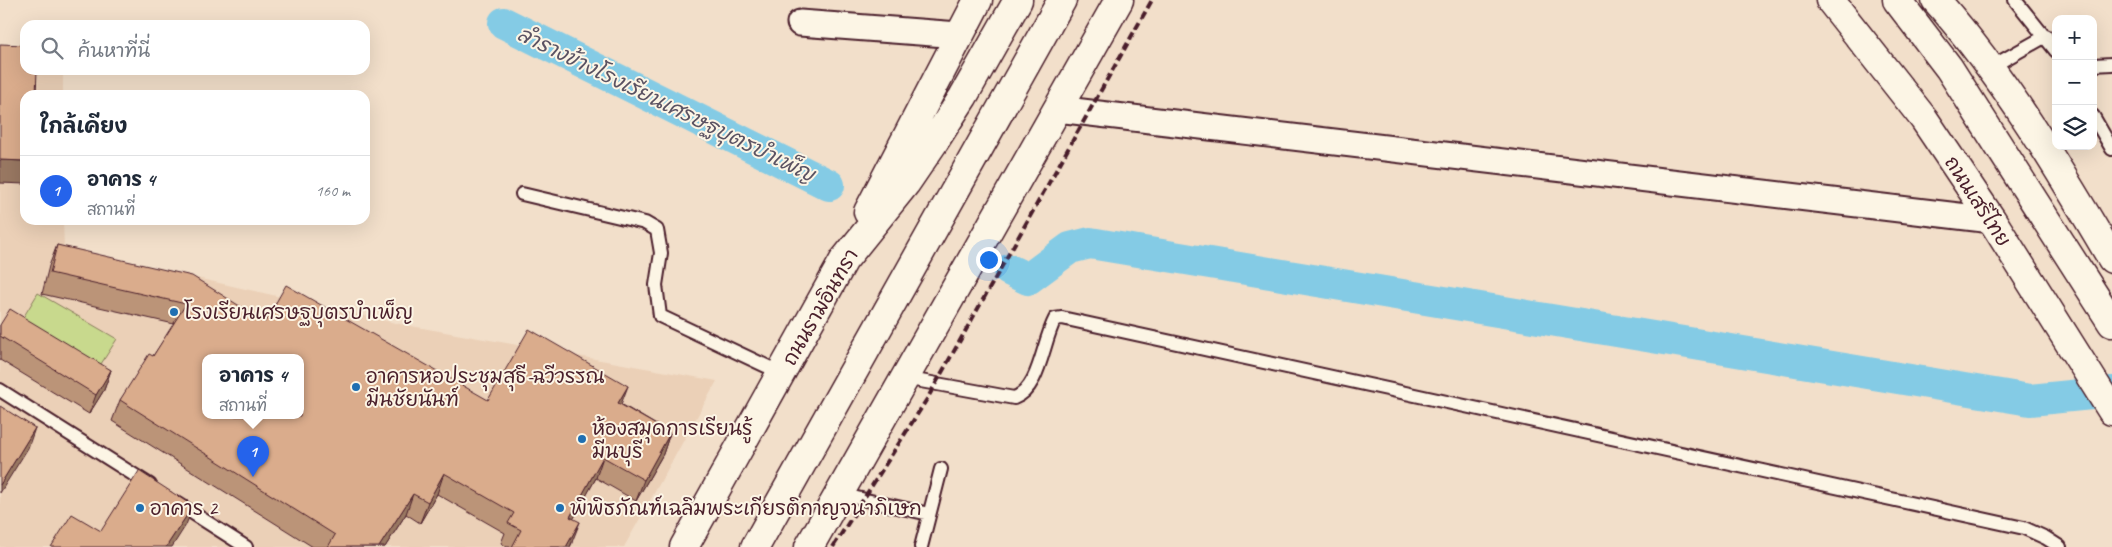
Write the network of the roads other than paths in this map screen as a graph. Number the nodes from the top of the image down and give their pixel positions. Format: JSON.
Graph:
{"nodes":[{"id":1,"x":978,"y":0,"type":"edge"},
{"id":2,"x":1018,"y":0,"type":"edge"},
{"id":3,"x":1062,"y":0,"type":"edge"},
{"id":4,"x":1118,"y":0,"type":"edge"},
{"id":5,"x":1830,"y":0,"type":"edge"},
{"id":6,"x":1897,"y":0,"type":"edge"},
{"id":7,"x":1936,"y":0,"type":"edge"},
{"id":8,"x":2015,"y":0,"type":"edge"},
{"id":9,"x":800,"y":23,"type":"dead end"},
{"id":10,"x":959,"y":35,"type":"junction"},
{"id":11,"x":2046,"y":36,"type":"junction"},
{"id":12,"x":2052,"y":45,"type":"edge"},
{"id":13,"x":2112,"y":64,"type":"edge"},
{"id":14,"x":2097,"y":65,"type":"edge"},
{"id":15,"x":1991,"y":67,"type":"junction"},
{"id":16,"x":1057,"y":109,"type":"junction"},
{"id":17,"x":2097,"y":123,"type":"edge"},
{"id":18,"x":2112,"y":149,"type":"edge"},
{"id":19,"x":522,"y":194,"type":"dead end"},
{"id":20,"x":1992,"y":220,"type":"junction"},
{"id":21,"x":2112,"y":259,"type":"edge"},
{"id":22,"x":844,"y":260,"type":"junction"},
{"id":23,"x":2112,"y":323,"type":"edge"},
{"id":24,"x":782,"y":373,"type":"junction"},
{"id":25,"x":904,"y":378,"type":"junction"},
{"id":26,"x":0,"y":390,"type":"edge"},
{"id":27,"x":2112,"y":412,"type":"edge"},
{"id":28,"x":941,"y":469,"type":"dead end"},
{"id":29,"x":839,"y":494,"type":"junction"},
{"id":30,"x":928,"y":514,"type":"junction"},
{"id":31,"x":246,"y":547,"type":"edge"},
{"id":32,"x":684,"y":547,"type":"edge"},
{"id":33,"x":754,"y":547,"type":"edge"},
{"id":34,"x":809,"y":547,"type":"edge"},
{"id":35,"x":921,"y":547,"type":"edge"},
{"id":36,"x":2060,"y":547,"type":"edge"}],
"edges":[{"from":1,"to":10,"type":"main road"},
{"from":2,"to":22,"type":"main road","name":"ถนนรามอินทรา"},
{"from":3,"to":33,"type":"main road"},
{"from":4,"to":16,"type":"main road"},
{"from":5,"to":20,"type":"main road","name":"ถนนเสรีไทย"},
{"from":6,"to":23,"type":"main road"},
{"from":7,"to":15,"type":"main road"},
{"from":8,"to":11,"type":"lane"},
{"from":9,"to":10,"type":"street"},
{"from":10,"to":22,"type":"main road"},
{"from":11,"to":12,"type":"lane"},
{"from":11,"to":15,"type":"lane"},
{"from":13,"to":14,"type":"lane"},
{"from":15,"to":21,"type":"main road"},
{"from":16,"to":20,"type":"street"},
{"from":16,"to":25,"type":"main road"},
{"from":17,"to":18,"type":"lane"},
{"from":19,"to":24,"type":"lane"},
{"from":20,"to":27,"type":"main road","name":"ถนนเสรีไทย"},
{"from":22,"to":24,"type":"main road","name":"ถนนรามอินทรา"},
{"from":24,"to":32,"type":"main road","name":"ถนนรามอินทรา"},
{"from":25,"to":29,"type":"main road"},
{"from":25,"to":36,"type":"lane"},
{"from":26,"to":31,"type":"lane"},
{"from":28,"to":30,"type":"lane"},
{"from":29,"to":30,"type":"lane"},
{"from":29,"to":34,"type":"main road"},
{"from":30,"to":35,"type":"lane"}]}
